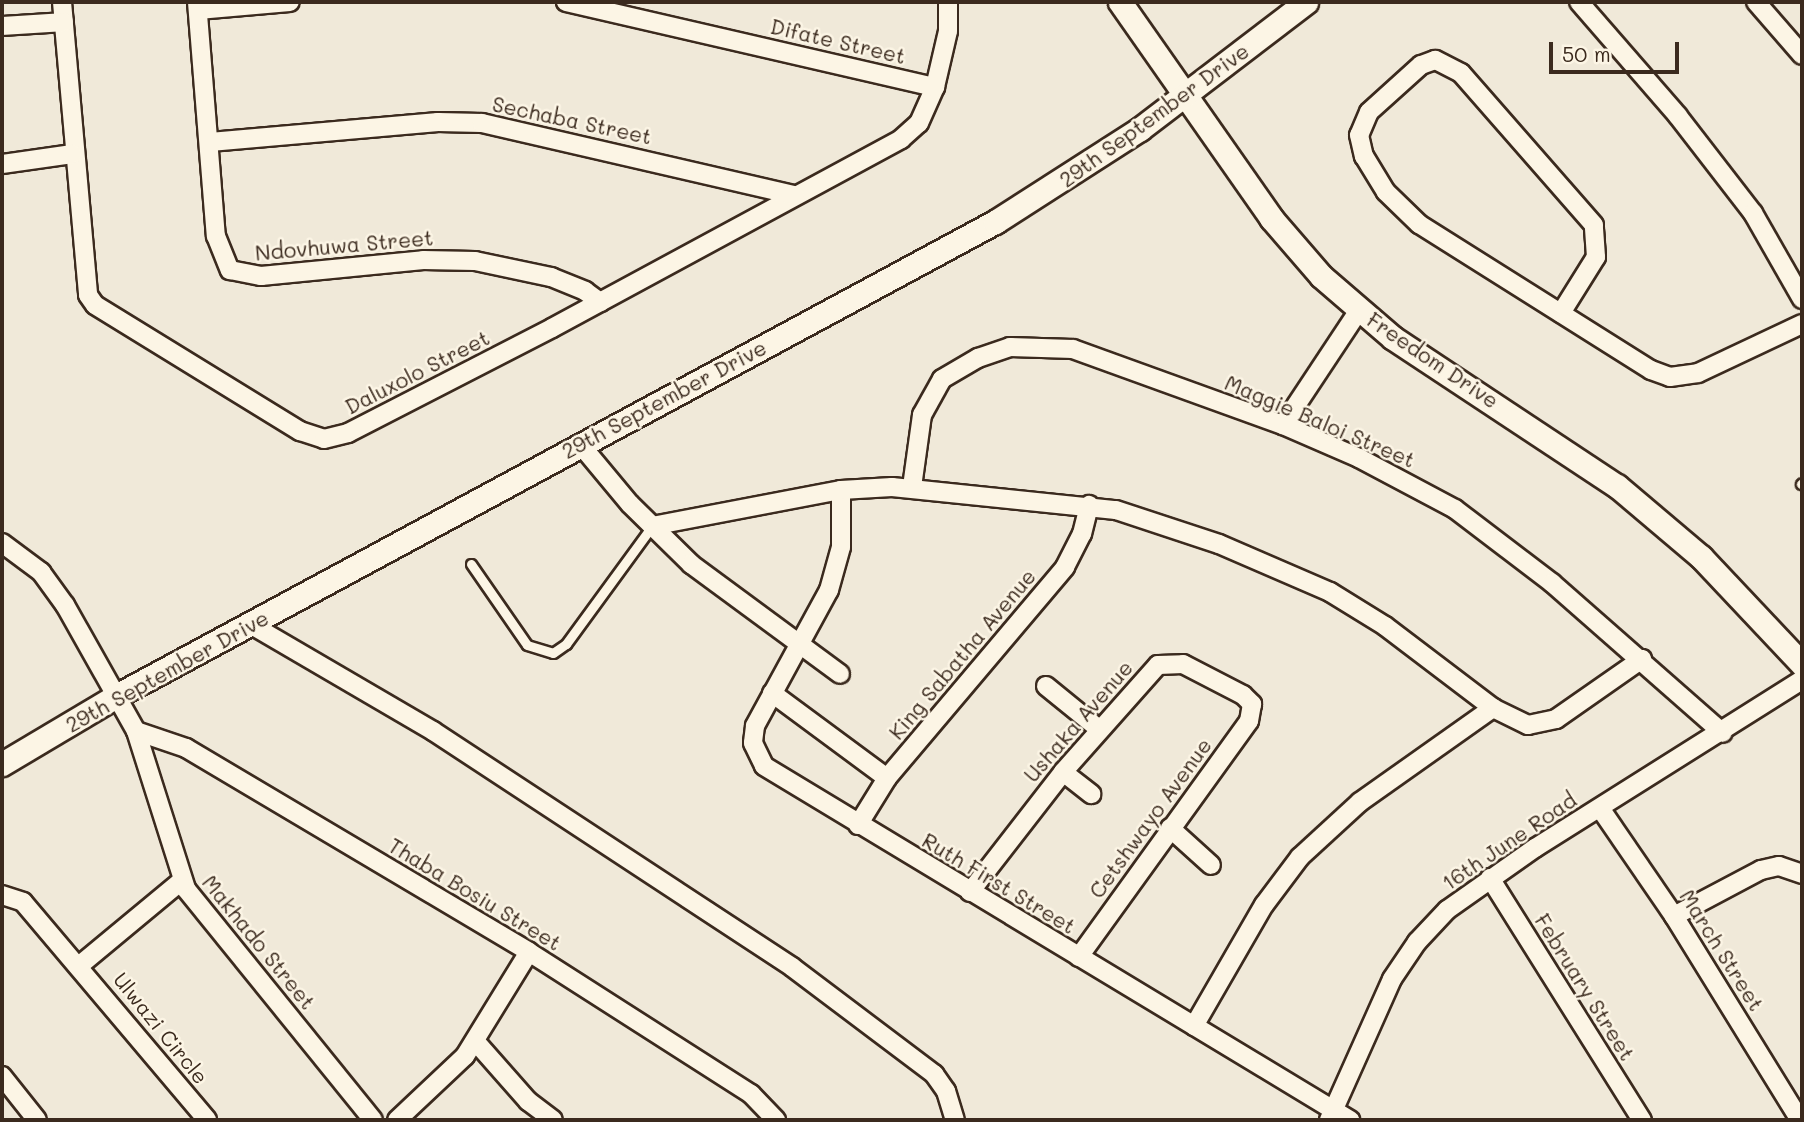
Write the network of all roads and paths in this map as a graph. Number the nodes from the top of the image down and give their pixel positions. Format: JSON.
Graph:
{"nodes":[{"id":1,"x":62,"y":2,"type":"edge"},
{"id":2,"x":290,"y":2,"type":"edge"},
{"id":3,"x":566,"y":2,"type":"edge"},
{"id":4,"x":948,"y":2,"type":"edge"},
{"id":5,"x":1120,"y":2,"type":"edge"},
{"id":6,"x":1306,"y":2,"type":"edge"},
{"id":7,"x":1579,"y":2,"type":"edge"},
{"id":8,"x":1756,"y":2,"type":"edge"},
{"id":9,"x":198,"y":6,"type":"edge"},
{"id":10,"x":64,"y":22,"type":"junction"},
{"id":11,"x":2,"y":26,"type":"edge"},
{"id":12,"x":1802,"y":55,"type":"edge"},
{"id":13,"x":936,"y":87,"type":"junction"},
{"id":14,"x":1185,"y":96,"type":"junction"},
{"id":15,"x":209,"y":142,"type":"junction"},
{"id":16,"x":72,"y":154,"type":"junction"},
{"id":17,"x":2,"y":164,"type":"edge"},
{"id":18,"x":795,"y":195,"type":"junction"},
{"id":19,"x":1802,"y":299,"type":"edge"},
{"id":20,"x":600,"y":302,"type":"junction"},
{"id":21,"x":1359,"y":310,"type":"junction"},
{"id":22,"x":1561,"y":313,"type":"junction"},
{"id":23,"x":1802,"y":324,"type":"edge"},
{"id":24,"x":1283,"y":425,"type":"junction"},
{"id":25,"x":580,"y":444,"type":"junction"},
{"id":26,"x":912,"y":487,"type":"junction"},
{"id":27,"x":841,"y":490,"type":"junction"},
{"id":28,"x":1089,"y":505,"type":"junction"},
{"id":29,"x":652,"y":526,"type":"junction"},
{"id":30,"x":4,"y":547,"type":"edge"},
{"id":31,"x":471,"y":564,"type":"dead end"},
{"id":32,"x":250,"y":624,"type":"junction"},
{"id":33,"x":804,"y":643,"type":"junction"},
{"id":34,"x":1642,"y":659,"type":"junction"},
{"id":35,"x":1802,"y":664,"type":"edge"},
{"id":36,"x":840,"y":674,"type":"dead end"},
{"id":37,"x":1802,"y":680,"type":"edge"},
{"id":38,"x":1046,"y":686,"type":"dead end"},
{"id":39,"x":772,"y":693,"type":"junction"},
{"id":40,"x":116,"y":696,"type":"junction"},
{"id":41,"x":1252,"y":704,"type":"joint"},
{"id":42,"x":1493,"y":708,"type":"junction"},
{"id":43,"x":1099,"y":730,"type":"junction"},
{"id":44,"x":136,"y":732,"type":"junction"},
{"id":45,"x":1723,"y":733,"type":"junction"},
{"id":46,"x":2,"y":764,"type":"edge"},
{"id":47,"x":1063,"y":772,"type":"junction"},
{"id":48,"x":887,"y":778,"type":"junction"},
{"id":49,"x":1091,"y":794,"type":"dead end"},
{"id":50,"x":1600,"y":808,"type":"junction"},
{"id":51,"x":858,"y":825,"type":"junction"},
{"id":52,"x":1170,"y":828,"type":"junction"},
{"id":53,"x":1211,"y":865,"type":"dead end"},
{"id":54,"x":1802,"y":874,"type":"edge"},
{"id":55,"x":1490,"y":878,"type":"junction"},
{"id":56,"x":181,"y":881,"type":"junction"},
{"id":57,"x":970,"y":892,"type":"junction"},
{"id":58,"x":2,"y":895,"type":"edge"},
{"id":59,"x":1674,"y":916,"type":"junction"},
{"id":60,"x":529,"y":952,"type":"junction"},
{"id":61,"x":1079,"y":957,"type":"junction"},
{"id":62,"x":80,"y":965,"type":"junction"},
{"id":63,"x":1194,"y":1026,"type":"junction"},
{"id":64,"x":476,"y":1042,"type":"junction"},
{"id":65,"x":2,"y":1076,"type":"edge"},
{"id":66,"x":1331,"y":1115,"type":"edge"},
{"id":67,"x":37,"y":1120,"type":"edge"},
{"id":68,"x":206,"y":1120,"type":"edge"},
{"id":69,"x":373,"y":1120,"type":"edge"},
{"id":70,"x":397,"y":1120,"type":"edge"},
{"id":71,"x":553,"y":1120,"type":"edge"},
{"id":72,"x":776,"y":1120,"type":"edge"},
{"id":73,"x":955,"y":1120,"type":"edge"},
{"id":74,"x":1350,"y":1120,"type":"edge"},
{"id":75,"x":1642,"y":1120,"type":"edge"},
{"id":76,"x":1800,"y":1120,"type":"edge"}],
"edges":[{"from":1,"to":10,"type":"street","name":"Daluxolo Street"},
{"from":2,"to":9,"type":"street"},
{"from":3,"to":13,"type":"street","name":"Difate Street"},
{"from":4,"to":13,"type":"street","name":"Daluxolo Street"},
{"from":5,"to":14,"type":"street","name":"Freedom Drive"},
{"from":6,"to":14,"type":"street","name":"29th September Drive"},
{"from":7,"to":19,"type":"street"},
{"from":8,"to":12,"type":"street"},
{"from":9,"to":15,"type":"street","name":"Ndovhuwa Street"},
{"from":10,"to":11,"type":"street"},
{"from":10,"to":16,"type":"street","name":"Daluxolo Street"},
{"from":13,"to":18,"type":"street","name":"Daluxolo Street"},
{"from":14,"to":21,"type":"street","name":"Freedom Drive"},
{"from":14,"to":25,"type":"street","name":"29th September Drive"},
{"from":15,"to":18,"type":"street","name":"Sechaba Street"},
{"from":15,"to":20,"type":"street","name":"Ndovhuwa Street"},
{"from":16,"to":17,"type":"street"},
{"from":16,"to":20,"type":"street","name":"Daluxolo Street"},
{"from":18,"to":20,"type":"street","name":"Daluxolo Street"},
{"from":21,"to":24,"type":"street"},
{"from":21,"to":35,"type":"street","name":"Freedom Drive"},
{"from":22,"to":22,"type":"street"},
{"from":22,"to":23,"type":"street"},
{"from":24,"to":26,"type":"street","name":"Maggie Baloi Street"},
{"from":24,"to":34,"type":"street","name":"Maggie Baloi Street"},
{"from":25,"to":29,"type":"street"},
{"from":25,"to":32,"type":"street","name":"29th September Drive"},
{"from":26,"to":27,"type":"street"},
{"from":26,"to":28,"type":"street"},
{"from":27,"to":29,"type":"street"},
{"from":27,"to":33,"type":"street","name":"Ruth First Street"},
{"from":28,"to":42,"type":"street"},
{"from":28,"to":48,"type":"street","name":"King Sabatha Avenue"},
{"from":29,"to":31,"type":"lane"},
{"from":29,"to":33,"type":"street"},
{"from":30,"to":40,"type":"street","name":"Makhado Street"},
{"from":32,"to":40,"type":"street","name":"29th September Drive"},
{"from":32,"to":73,"type":"street"},
{"from":33,"to":36,"type":"street"},
{"from":33,"to":39,"type":"street","name":"Ruth First Street"},
{"from":34,"to":42,"type":"street"},
{"from":34,"to":45,"type":"street","name":"Maggie Baloi Street"},
{"from":37,"to":45,"type":"street","name":"16th June Road"},
{"from":38,"to":43,"type":"street"},
{"from":39,"to":48,"type":"street"},
{"from":39,"to":51,"type":"street","name":"Ruth First Street"},
{"from":40,"to":44,"type":"street","name":"Makhado Street"},
{"from":40,"to":46,"type":"street","name":"29th September Drive"},
{"from":41,"to":43,"type":"street","name":"Ushaka Avenue"},
{"from":41,"to":52,"type":"street","name":"Cetshwayo Avenue"},
{"from":42,"to":63,"type":"street"},
{"from":43,"to":47,"type":"street","name":"Ushaka Avenue"},
{"from":44,"to":56,"type":"street","name":"Makhado Street"},
{"from":44,"to":60,"type":"street","name":"Thaba Bosiu Street"},
{"from":45,"to":50,"type":"street","name":"16th June Road"},
{"from":47,"to":49,"type":"street"},
{"from":47,"to":57,"type":"street","name":"Ushaka Avenue"},
{"from":48,"to":51,"type":"street","name":"King Sabatha Avenue"},
{"from":50,"to":55,"type":"street","name":"16th June Road"},
{"from":50,"to":59,"type":"street","name":"March Street"},
{"from":51,"to":57,"type":"street","name":"Ruth First Street"},
{"from":52,"to":53,"type":"street"},
{"from":52,"to":61,"type":"street","name":"Cetshwayo Avenue"},
{"from":54,"to":59,"type":"street"},
{"from":55,"to":66,"type":"street","name":"16th June Road"},
{"from":55,"to":75,"type":"street","name":"February Street"},
{"from":56,"to":62,"type":"street"},
{"from":56,"to":69,"type":"street","name":"Makhado Street"},
{"from":57,"to":61,"type":"street","name":"Ruth First Street"},
{"from":58,"to":62,"type":"street","name":"Ulwazi Circle"},
{"from":59,"to":76,"type":"street","name":"March Street"},
{"from":60,"to":64,"type":"street"},
{"from":60,"to":72,"type":"street","name":"Thaba Bosiu Street"},
{"from":61,"to":63,"type":"street","name":"Ruth First Street"},
{"from":62,"to":68,"type":"street","name":"Ulwazi Circle"},
{"from":63,"to":66,"type":"street","name":"Ruth First Street"},
{"from":64,"to":70,"type":"street"},
{"from":64,"to":71,"type":"street"},
{"from":65,"to":67,"type":"street"},
{"from":66,"to":74,"type":"street","name":"Ruth First Street"}]}
